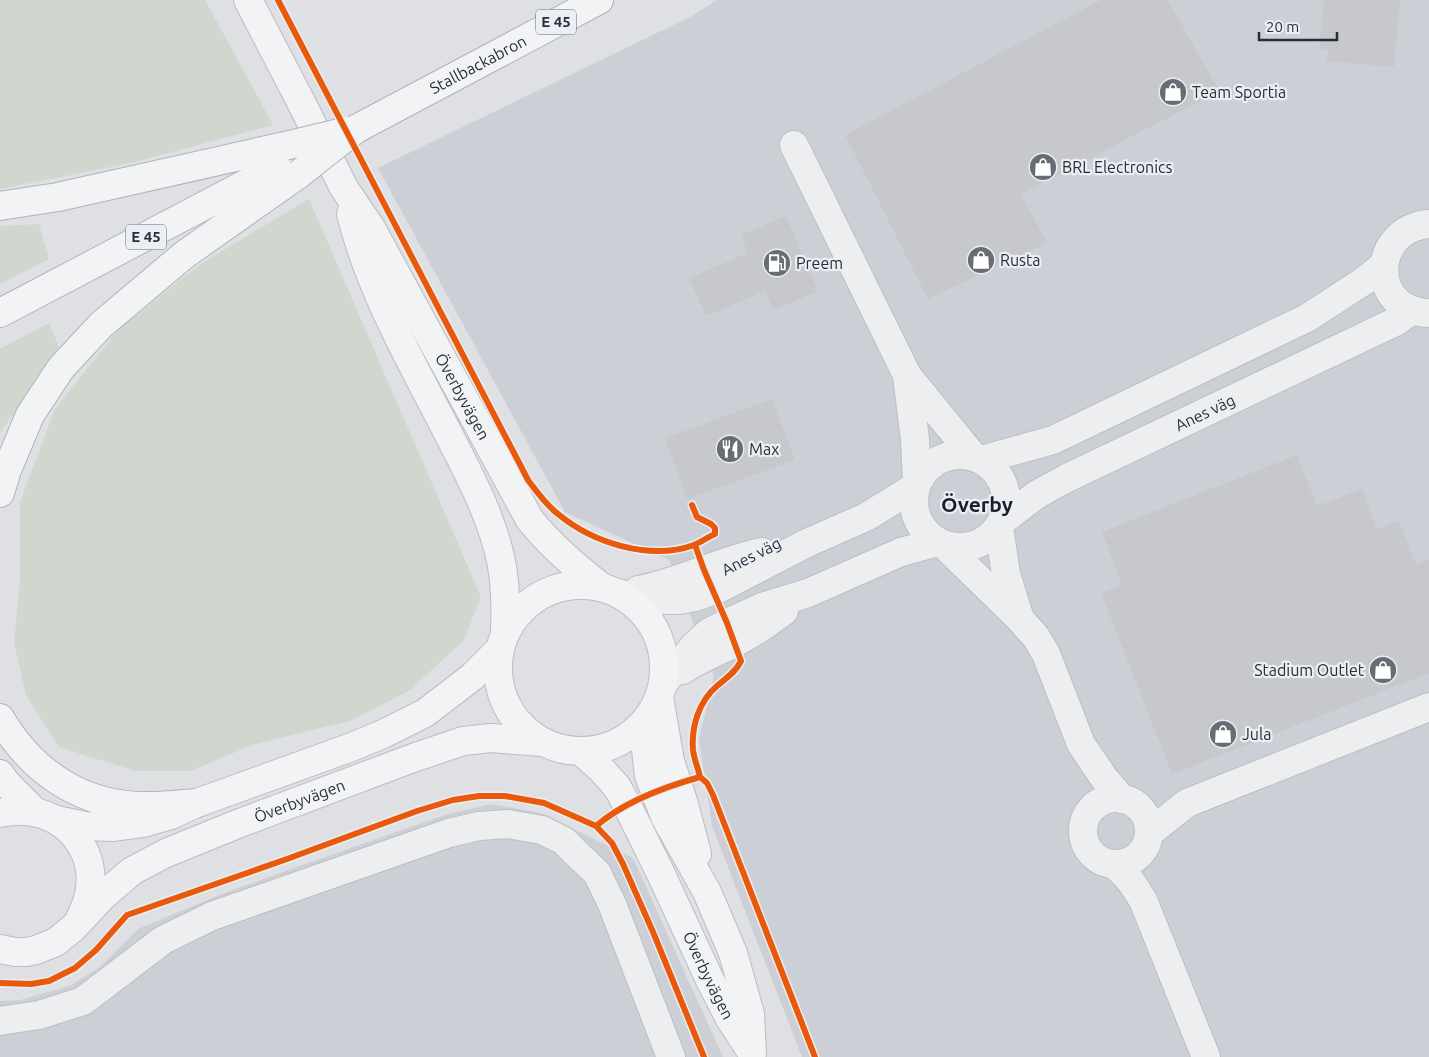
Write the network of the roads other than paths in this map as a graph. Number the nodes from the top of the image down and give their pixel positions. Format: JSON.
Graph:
{"nodes":[{"id":1,"x":248,"y":0,"type":"edge"},
{"id":2,"x":598,"y":0,"type":"edge"},
{"id":3,"x":794,"y":145,"type":"dead end"},
{"id":4,"x":292,"y":160,"type":"junction"},
{"id":5,"x":344,"y":188,"type":"junction"},
{"id":6,"x":0,"y":206,"type":"edge"},
{"id":7,"x":1429,"y":224,"type":"edge"},
{"id":8,"x":1384,"y":265,"type":"junction"},
{"id":9,"x":0,"y":313,"type":"edge"},
{"id":10,"x":1423,"y":314,"type":"edge"},
{"id":11,"x":907,"y":374,"type":"junction"},
{"id":12,"x":977,"y":458,"type":"junction"},
{"id":13,"x":916,"y":485,"type":"junction"},
{"id":14,"x":0,"y":493,"type":"edge"},
{"id":15,"x":1001,"y":524,"type":"junction"},
{"id":16,"x":941,"y":544,"type":"junction"},
{"id":17,"x":610,"y":590,"type":"junction"},
{"id":18,"x":1019,"y":618,"type":"junction"},
{"id":19,"x":502,"y":641,"type":"junction"},
{"id":20,"x":661,"y":690,"type":"junction"},
{"id":21,"x":1429,"y":707,"type":"edge"},
{"id":22,"x":0,"y":718,"type":"edge"},
{"id":23,"x":646,"y":722,"type":"junction"},
{"id":24,"x":542,"y":742,"type":"junction"},
{"id":25,"x":1081,"y":744,"type":"junction"},
{"id":26,"x":582,"y":752,"type":"junction"},
{"id":27,"x":0,"y":774,"type":"edge"},
{"id":28,"x":1127,"y":801,"type":"junction"},
{"id":29,"x":197,"y":803,"type":"junction"},
{"id":30,"x":1187,"y":803,"type":"junction"},
{"id":31,"x":1090,"y":812,"type":"junction"},
{"id":32,"x":0,"y":813,"type":"edge"},
{"id":33,"x":45,"y":816,"type":"junction"},
{"id":34,"x":1145,"y":843,"type":"junction"},
{"id":35,"x":1113,"y":864,"type":"junction"},
{"id":36,"x":707,"y":892,"type":"junction"},
{"id":37,"x":1143,"y":900,"type":"junction"},
{"id":38,"x":79,"y":920,"type":"junction"},
{"id":39,"x":0,"y":949,"type":"edge"},
{"id":40,"x":0,"y":1020,"type":"edge"},
{"id":41,"x":753,"y":1055,"type":"edge"},
{"id":42,"x":671,"y":1057,"type":"edge"},
{"id":43,"x":1206,"y":1057,"type":"edge"}],
"edges":[{"from":1,"to":5,"type":"main road","name":"Överbyvägen"},
{"from":2,"to":4,"type":"main road","name":"Stallbackabron","number":"E 45","bridge":true},
{"from":3,"to":11,"type":"street"},
{"from":4,"to":6,"type":"main road"},
{"from":4,"to":9,"type":"main road","number":"E 45"},
{"from":4,"to":14,"type":"main road"},
{"from":5,"to":17,"type":"main road","name":"Överbyvägen"},
{"from":5,"to":19,"type":"main road","name":"Överbyvägen"},
{"from":7,"to":8,"type":"street"},
{"from":8,"to":10,"type":"street"},
{"from":8,"to":12,"type":"street"},
{"from":10,"to":15,"type":"street","name":"Anes väg"},
{"from":11,"to":12,"type":"street"},
{"from":11,"to":13,"type":"street"},
{"from":12,"to":13,"type":"street"},
{"from":12,"to":15,"type":"street"},
{"from":13,"to":16,"type":"street"},
{"from":13,"to":17,"type":"street","name":"Anes väg"},
{"from":15,"to":16,"type":"street"},
{"from":15,"to":18,"type":"street"},
{"from":16,"to":18,"type":"street"},
{"from":16,"to":20,"type":"street"},
{"from":17,"to":19,"type":"main road","name":"Överbyvägen"},
{"from":17,"to":20,"type":"main road","name":"Överbyvägen"},
{"from":18,"to":25,"type":"street"},
{"from":19,"to":24,"type":"main road","name":"Överbyvägen"},
{"from":19,"to":29,"type":"main road","name":"Överbyvägen"},
{"from":20,"to":23,"type":"main road","name":"Överbyvägen"},
{"from":20,"to":36,"type":"main road","name":"Överbyvägen"},
{"from":21,"to":30,"type":"street"},
{"from":22,"to":29,"type":"main road"},
{"from":23,"to":26,"type":"main road","name":"Överbyvägen"},
{"from":23,"to":36,"type":"main road","name":"Överbyvägen"},
{"from":24,"to":26,"type":"main road","name":"Överbyvägen"},
{"from":24,"to":38,"type":"main road","name":"Överbyvägen"},
{"from":25,"to":28,"type":"street"},
{"from":25,"to":31,"type":"street"},
{"from":26,"to":41,"type":"main road","name":"Överbyvägen"},
{"from":27,"to":33,"type":"main road"},
{"from":28,"to":30,"type":"street"},
{"from":28,"to":31,"type":"street"},
{"from":28,"to":34,"type":"street"},
{"from":29,"to":33,"type":"main road","name":"Överbyvägen"},
{"from":30,"to":34,"type":"street"},
{"from":31,"to":35,"type":"street"},
{"from":32,"to":33,"type":"main road","name":"Överbyvägen"},
{"from":33,"to":38,"type":"main road","name":"Överbyvägen"},
{"from":34,"to":35,"type":"street"},
{"from":34,"to":37,"type":"street"},
{"from":35,"to":37,"type":"street"},
{"from":36,"to":41,"type":"main road","name":"Överbyvägen"},
{"from":37,"to":43,"type":"street"},
{"from":38,"to":39,"type":"main road","name":"Överbyvägen"},
{"from":40,"to":42,"type":"street"}]}
